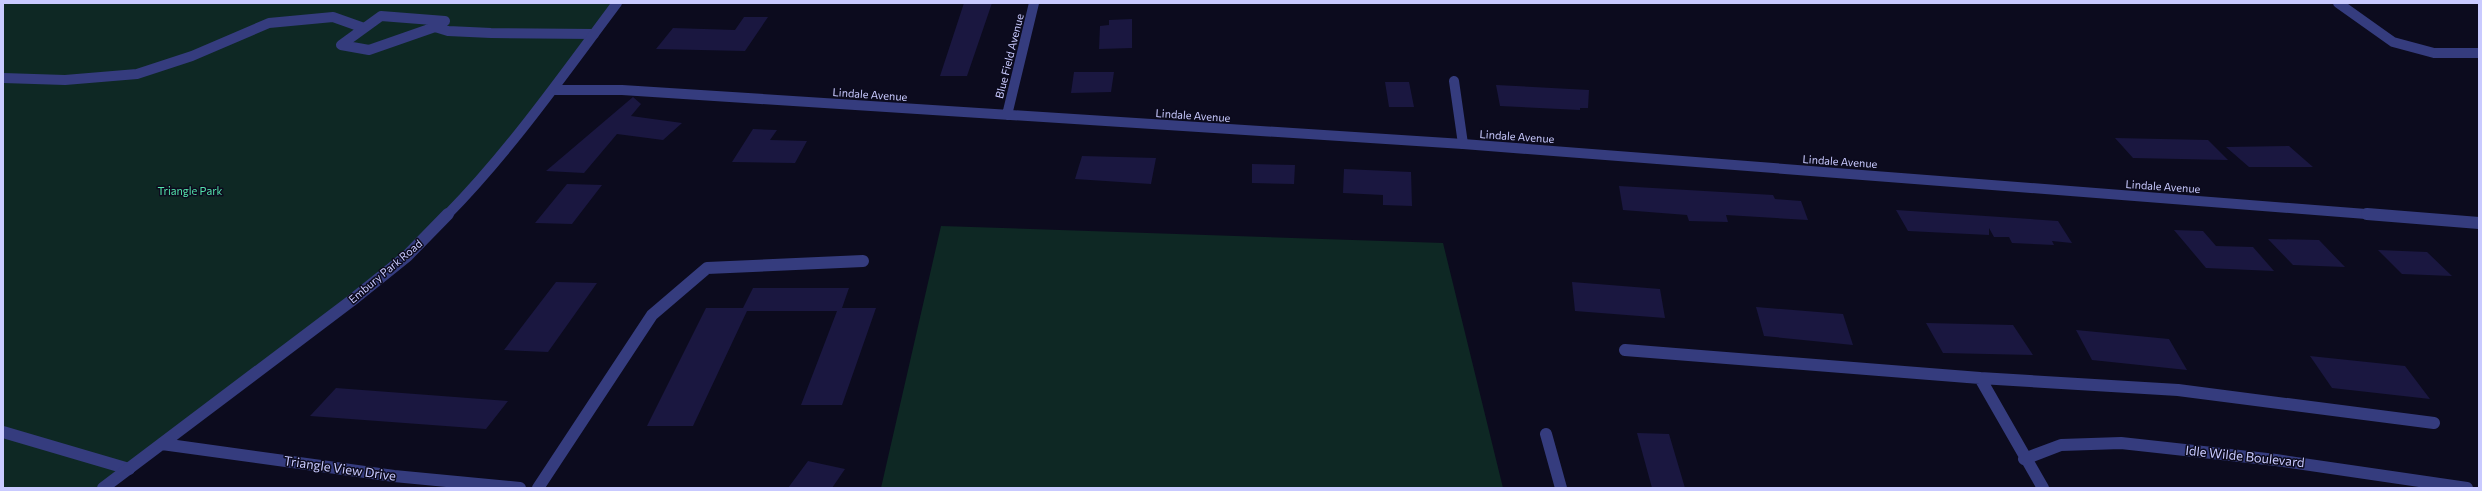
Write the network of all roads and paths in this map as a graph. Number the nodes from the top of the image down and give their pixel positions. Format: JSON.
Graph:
{"nodes":[{"id":1,"x":617,"y":3,"type":"edge"},
{"id":2,"x":1034,"y":3,"type":"edge"},
{"id":3,"x":2338,"y":3,"type":"edge"},
{"id":4,"x":435,"y":27,"type":"junction"},
{"id":5,"x":364,"y":28,"type":"junction"},
{"id":6,"x":594,"y":34,"type":"junction"},
{"id":7,"x":2479,"y":53,"type":"edge"},
{"id":8,"x":3,"y":78,"type":"edge"},
{"id":9,"x":1454,"y":81,"type":"dead end"},
{"id":10,"x":552,"y":90,"type":"junction"},
{"id":11,"x":1007,"y":115,"type":"junction"},
{"id":12,"x":1463,"y":144,"type":"junction"},
{"id":13,"x":2479,"y":223,"type":"edge"},
{"id":14,"x":863,"y":260,"type":"dead end"},
{"id":15,"x":1624,"y":350,"type":"dead end"},
{"id":16,"x":1980,"y":378,"type":"junction"},
{"id":17,"x":2434,"y":423,"type":"dead end"},
{"id":18,"x":3,"y":432,"type":"edge"},
{"id":19,"x":1546,"y":434,"type":"dead end"},
{"id":20,"x":162,"y":444,"type":"junction"},
{"id":21,"x":2024,"y":459,"type":"junction"},
{"id":22,"x":129,"y":469,"type":"junction"},
{"id":23,"x":103,"y":488,"type":"edge"},
{"id":24,"x":520,"y":488,"type":"edge"},
{"id":25,"x":538,"y":488,"type":"edge"},
{"id":26,"x":1561,"y":488,"type":"edge"},
{"id":27,"x":2043,"y":488,"type":"edge"},
{"id":28,"x":2467,"y":488,"type":"edge"}],
"edges":[{"from":1,"to":6,"type":"street","name":"Embury Park Road"},
{"from":2,"to":11,"type":"street","name":"Blue Field Avenue"},
{"from":3,"to":7,"type":"street"},
{"from":4,"to":5,"type":"street"},
{"from":4,"to":5,"type":"street"},
{"from":4,"to":6,"type":"street"},
{"from":5,"to":8,"type":"street"},
{"from":6,"to":10,"type":"street","name":"Embury Park Road"},
{"from":9,"to":12,"type":"street"},
{"from":10,"to":11,"type":"street","name":"Lindale Avenue"},
{"from":10,"to":20,"type":"street","name":"Embury Park Road"},
{"from":11,"to":12,"type":"street","name":"Lindale Avenue"},
{"from":12,"to":13,"type":"street","name":"Lindale Avenue"},
{"from":14,"to":25,"type":"street"},
{"from":15,"to":16,"type":"street"},
{"from":16,"to":17,"type":"street"},
{"from":16,"to":21,"type":"street"},
{"from":18,"to":22,"type":"street"},
{"from":19,"to":26,"type":"street"},
{"from":20,"to":22,"type":"street","name":"Embury Park Road"},
{"from":20,"to":24,"type":"street","name":"Triangle View Drive"},
{"from":21,"to":27,"type":"street"},
{"from":21,"to":28,"type":"street","name":"Idle Wilde Boulevard"},
{"from":22,"to":23,"type":"street","name":"Embury Park Road"}]}
